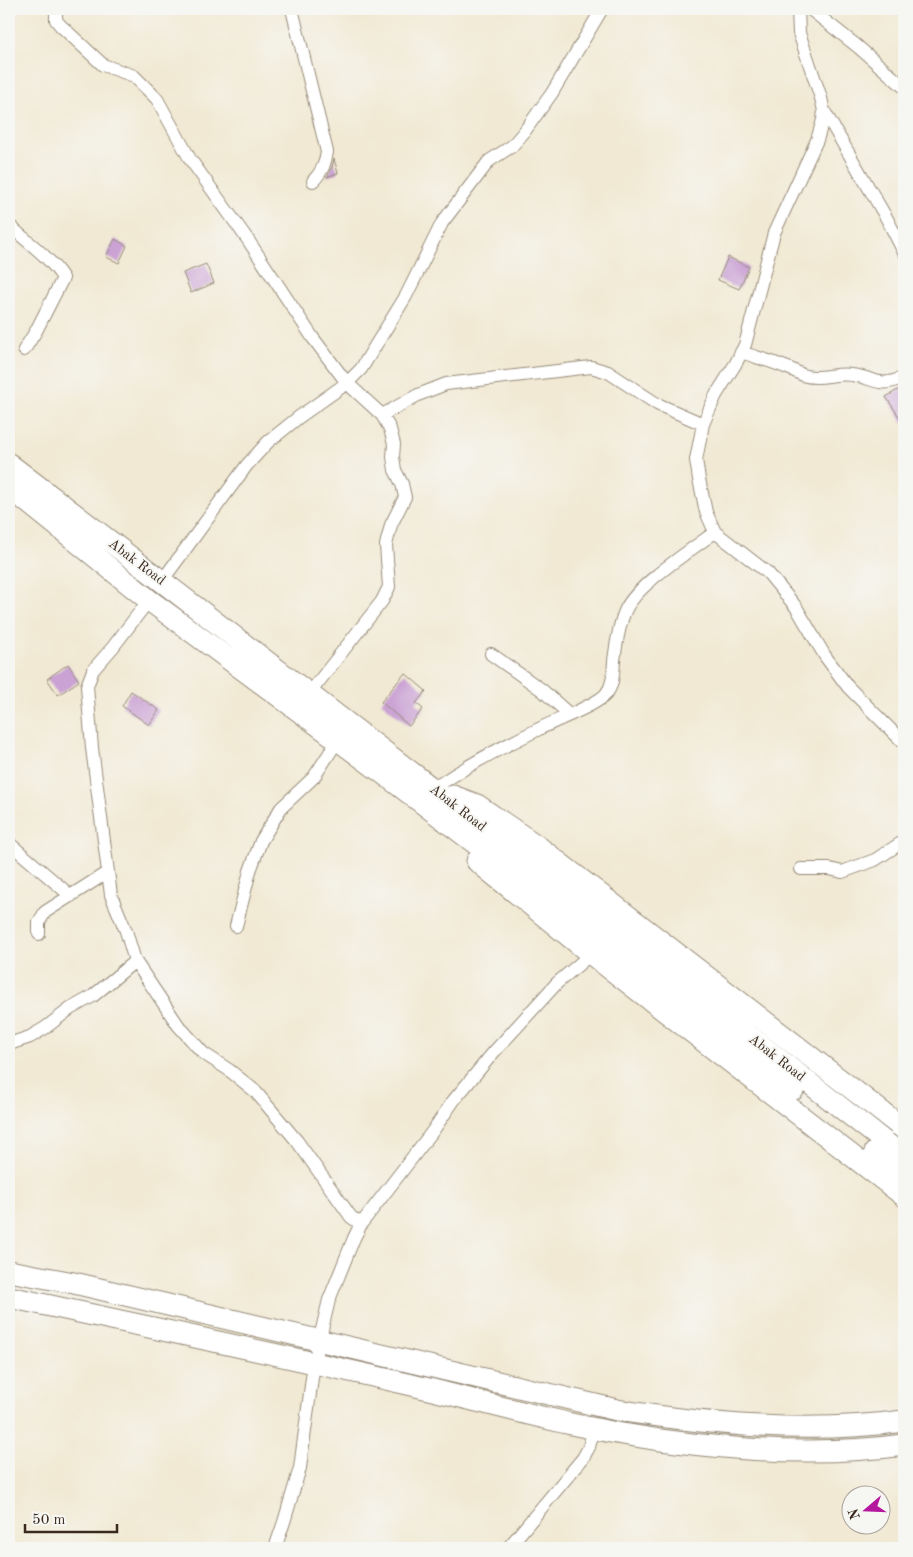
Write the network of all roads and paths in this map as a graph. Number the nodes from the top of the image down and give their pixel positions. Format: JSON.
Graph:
{"nodes":[{"id":1,"x":56,"y":9,"type":"edge"},
{"id":2,"x":292,"y":9,"type":"edge"},
{"id":3,"x":602,"y":9,"type":"edge"},
{"id":4,"x":798,"y":9,"type":"edge"},
{"id":5,"x":810,"y":9,"type":"edge"},
{"id":6,"x":904,"y":87,"type":"edge"},
{"id":7,"x":824,"y":111,"type":"junction"},
{"id":8,"x":313,"y":181,"type":"dead end"},
{"id":9,"x":9,"y":225,"type":"edge"},
{"id":10,"x":904,"y":252,"type":"edge"},
{"id":11,"x":24,"y":350,"type":"dead end"},
{"id":12,"x":741,"y":352,"type":"junction"},
{"id":13,"x":904,"y":377,"type":"edge"},
{"id":14,"x":347,"y":383,"type":"junction"},
{"id":15,"x":382,"y":415,"type":"junction"},
{"id":16,"x":703,"y":424,"type":"junction"},
{"id":17,"x":9,"y":464,"type":"edge"},
{"id":18,"x":9,"y":487,"type":"edge"},
{"id":19,"x":715,"y":532,"type":"junction"},
{"id":20,"x":162,"y":581,"type":"junction"},
{"id":21,"x":149,"y":600,"type":"junction"},
{"id":22,"x":492,"y":654,"type":"dead end"},
{"id":23,"x":309,"y":694,"type":"junction"},
{"id":24,"x":570,"y":714,"type":"junction"},
{"id":25,"x":338,"y":740,"type":"junction"},
{"id":26,"x":904,"y":743,"type":"edge"},
{"id":27,"x":384,"y":774,"type":"junction"},
{"id":28,"x":433,"y":789,"type":"junction"},
{"id":29,"x":904,"y":841,"type":"edge"},
{"id":30,"x":9,"y":843,"type":"edge"},
{"id":31,"x":801,"y":869,"type":"dead end"},
{"id":32,"x":108,"y":872,"type":"junction"},
{"id":33,"x":71,"y":896,"type":"junction"},
{"id":34,"x":236,"y":926,"type":"dead end"},
{"id":35,"x":39,"y":934,"type":"dead end"},
{"id":36,"x":591,"y":954,"type":"junction"},
{"id":37,"x":135,"y":961,"type":"junction"},
{"id":38,"x":9,"y":1044,"type":"edge"},
{"id":39,"x":904,"y":1129,"type":"edge"},
{"id":40,"x":904,"y":1157,"type":"edge"},
{"id":41,"x":904,"y":1175,"type":"edge"},
{"id":42,"x":904,"y":1196,"type":"edge"},
{"id":43,"x":361,"y":1224,"type":"junction"},
{"id":44,"x":9,"y":1271,"type":"edge"},
{"id":45,"x":9,"y":1297,"type":"edge"},
{"id":46,"x":319,"y":1341,"type":"junction"},
{"id":47,"x":314,"y":1363,"type":"junction"},
{"id":48,"x":904,"y":1421,"type":"edge"},
{"id":49,"x":594,"y":1428,"type":"junction"},
{"id":50,"x":904,"y":1445,"type":"edge"},
{"id":51,"x":274,"y":1548,"type":"edge"},
{"id":52,"x":508,"y":1548,"type":"edge"}],
"edges":[{"from":1,"to":14,"type":"street"},
{"from":2,"to":8,"type":"street"},
{"from":3,"to":14,"type":"street"},
{"from":4,"to":7,"type":"street"},
{"from":5,"to":6,"type":"street"},
{"from":7,"to":10,"type":"street"},
{"from":7,"to":12,"type":"street"},
{"from":9,"to":11,"type":"street"},
{"from":12,"to":13,"type":"street"},
{"from":12,"to":16,"type":"street"},
{"from":14,"to":15,"type":"street"},
{"from":14,"to":20,"type":"street"},
{"from":15,"to":16,"type":"street"},
{"from":15,"to":23,"type":"street"},
{"from":16,"to":19,"type":"street"},
{"from":17,"to":20,"type":"highway","name":"Abak Road"},
{"from":18,"to":21,"type":"highway","name":"Abak Road"},
{"from":19,"to":24,"type":"street"},
{"from":19,"to":26,"type":"street"},
{"from":20,"to":23,"type":"highway","name":"Abak Road"},
{"from":21,"to":25,"type":"highway","name":"Abak Road"},
{"from":21,"to":32,"type":"street"},
{"from":22,"to":24,"type":"street"},
{"from":23,"to":28,"type":"highway","name":"Abak Road"},
{"from":24,"to":28,"type":"street"},
{"from":25,"to":27,"type":"highway","name":"Abak Road"},
{"from":25,"to":34,"type":"street"},
{"from":27,"to":36,"type":"highway"},
{"from":27,"to":41,"type":"highway","name":"Abak Road"},
{"from":28,"to":39,"type":"highway"},
{"from":28,"to":40,"type":"highway","name":"Abak Road"},
{"from":29,"to":31,"type":"street"},
{"from":30,"to":33,"type":"street"},
{"from":32,"to":33,"type":"street"},
{"from":32,"to":37,"type":"street"},
{"from":33,"to":35,"type":"street"},
{"from":36,"to":42,"type":"highway"},
{"from":36,"to":43,"type":"street"},
{"from":37,"to":38,"type":"street"},
{"from":37,"to":43,"type":"street"},
{"from":43,"to":46,"type":"street"},
{"from":44,"to":46,"type":"highway"},
{"from":45,"to":47,"type":"highway"},
{"from":46,"to":47,"type":"street"},
{"from":46,"to":48,"type":"highway"},
{"from":47,"to":49,"type":"highway"},
{"from":47,"to":51,"type":"street"},
{"from":49,"to":50,"type":"highway"},
{"from":49,"to":52,"type":"street"}]}
